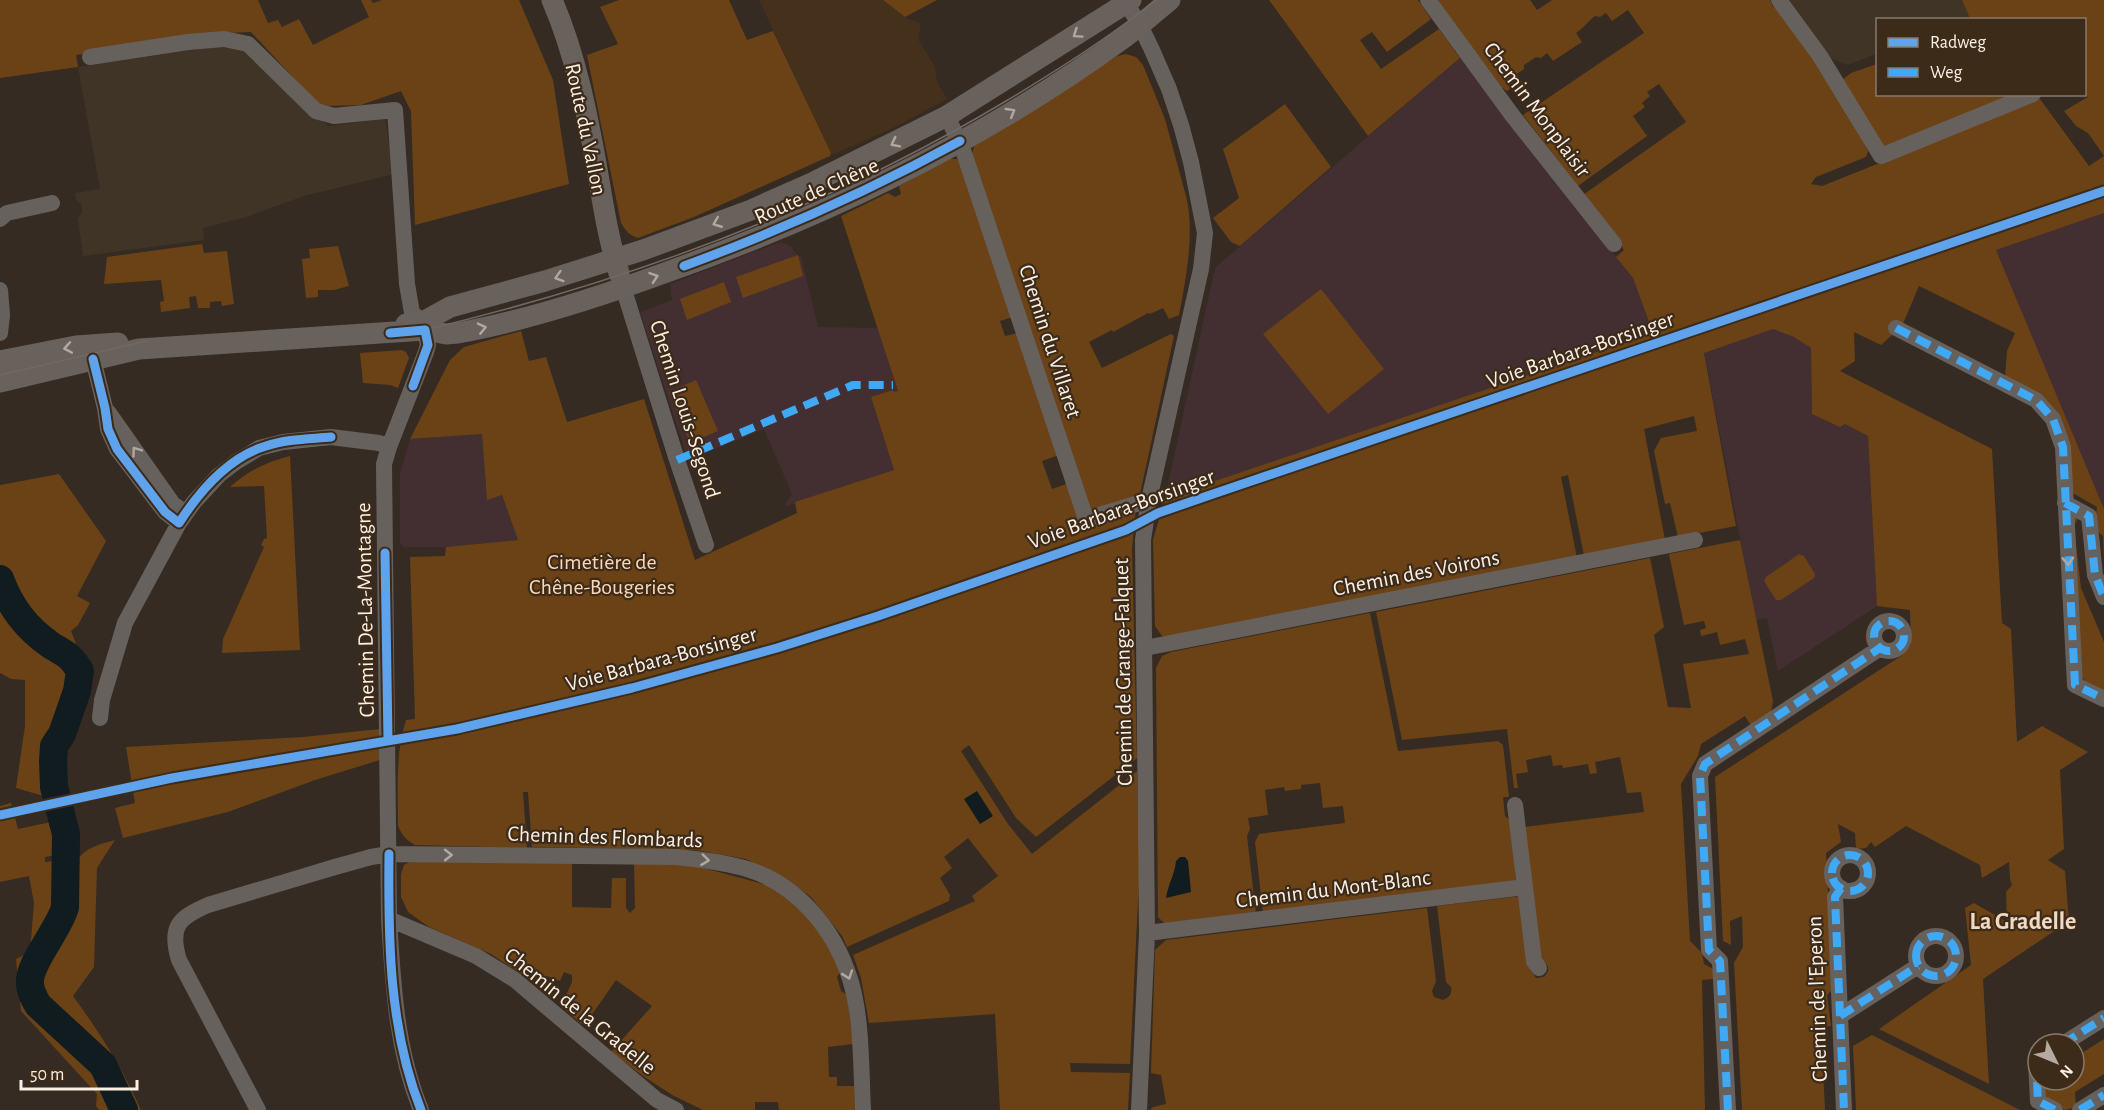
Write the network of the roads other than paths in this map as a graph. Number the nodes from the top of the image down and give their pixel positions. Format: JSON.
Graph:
{"nodes":[{"id":1,"x":552,"y":0,"type":"edge"},
{"id":2,"x":1170,"y":0,"type":"edge"},
{"id":3,"x":1428,"y":0,"type":"edge"},
{"id":4,"x":1779,"y":0,"type":"edge"},
{"id":5,"x":1129,"y":2,"type":"edge"},
{"id":6,"x":1140,"y":25,"type":"junction"},
{"id":7,"x":90,"y":57,"type":"dead end"},
{"id":8,"x":2028,"y":96,"type":"edge"},
{"id":9,"x":947,"y":117,"type":"junction"},
{"id":10,"x":960,"y":141,"type":"junction"},
{"id":11,"x":52,"y":204,"type":"dead end"},
{"id":12,"x":0,"y":219,"type":"edge"},
{"id":13,"x":1614,"y":244,"type":"dead end"},
{"id":14,"x":615,"y":260,"type":"junction"},
{"id":15,"x":623,"y":287,"type":"junction"},
{"id":16,"x":0,"y":290,"type":"edge"},
{"id":17,"x":424,"y":326,"type":"junction"},
{"id":18,"x":1896,"y":328,"type":"dead end"},
{"id":19,"x":0,"y":334,"type":"edge"},
{"id":20,"x":93,"y":359,"type":"junction"},
{"id":21,"x":3,"y":360,"type":"edge"},
{"id":22,"x":0,"y":381,"type":"edge"},
{"id":23,"x":389,"y":447,"type":"junction"},
{"id":24,"x":1149,"y":500,"type":"junction"},
{"id":25,"x":2065,"y":503,"type":"junction"},
{"id":26,"x":182,"y":518,"type":"junction"},
{"id":27,"x":1695,"y":540,"type":"dead end"},
{"id":28,"x":706,"y":545,"type":"dead end"},
{"id":29,"x":2104,"y":597,"type":"edge"},
{"id":30,"x":1145,"y":648,"type":"junction"},
{"id":31,"x":1880,"y":648,"type":"dead end"},
{"id":32,"x":2104,"y":699,"type":"edge"},
{"id":33,"x":100,"y":718,"type":"dead end"},
{"id":34,"x":1515,"y":805,"type":"dead end"},
{"id":35,"x":389,"y":854,"type":"junction"},
{"id":36,"x":1525,"y":887,"type":"junction"},
{"id":37,"x":1841,"y":888,"type":"dead end"},
{"id":38,"x":389,"y":919,"type":"junction"},
{"id":39,"x":1147,"y":933,"type":"junction"},
{"id":40,"x":1918,"y":966,"type":"dead end"},
{"id":41,"x":1539,"y":968,"type":"dead end"},
{"id":42,"x":1840,"y":1016,"type":"junction"},
{"id":43,"x":2104,"y":1018,"type":"edge"},
{"id":44,"x":2082,"y":1032,"type":"edge"},
{"id":45,"x":2038,"y":1092,"type":"edge"},
{"id":46,"x":2104,"y":1095,"type":"edge"},
{"id":47,"x":258,"y":1110,"type":"edge"},
{"id":48,"x":421,"y":1110,"type":"edge"},
{"id":49,"x":676,"y":1110,"type":"edge"},
{"id":50,"x":863,"y":1110,"type":"edge"},
{"id":51,"x":1139,"y":1110,"type":"edge"},
{"id":52,"x":1728,"y":1110,"type":"edge"},
{"id":53,"x":1844,"y":1110,"type":"edge"},
{"id":54,"x":2055,"y":1110,"type":"edge"},
{"id":55,"x":2080,"y":1110,"type":"edge"}],
"edges":[{"from":1,"to":14,"type":"main road","name":"Route du Vallon"},
{"from":2,"to":6,"type":"main road","name":"Route de Chêne"},
{"from":3,"to":13,"type":"street","name":"Chemin Monplaisir"},
{"from":4,"to":8,"type":"street"},
{"from":5,"to":6,"type":"street","name":"Chemin de Grange-Falquet"},
{"from":5,"to":9,"type":"main road","name":"Route de Chêne","one_way":true},
{"from":10,"to":6,"type":"main road","name":"Route de Chêne","one_way":true},
{"from":6,"to":24,"type":"street","name":"Chemin de Grange-Falquet"},
{"from":7,"to":17,"type":"street"},
{"from":9,"to":10,"type":"street","name":"Chemin du Villaret"},
{"from":9,"to":14,"type":"main road","name":"Route de Chêne","one_way":true},
{"from":15,"to":10,"type":"main road","name":"Route de Chêne","one_way":true},
{"from":10,"to":24,"type":"street","name":"Chemin du Villaret"},
{"from":11,"to":12,"type":"street"},
{"from":14,"to":15,"type":"main road","name":"Route du Vallon"},
{"from":14,"to":17,"type":"main road","name":"Route de Chêne","one_way":true},
{"from":17,"to":15,"type":"main road","name":"Route de Chêne","one_way":true},
{"from":15,"to":28,"type":"street","name":"Chemin Louis-Segond"},
{"from":16,"to":19,"type":"street"},
{"from":17,"to":20,"type":"main road"},
{"from":17,"to":21,"type":"main road","one_way":true},
{"from":17,"to":23,"type":"street","name":"Chemin De-La-Montagne"},
{"from":18,"to":25,"type":"street"},
{"from":19,"to":21,"type":"street"},
{"from":20,"to":22,"type":"main road"},
{"from":20,"to":26,"type":"street"},
{"from":23,"to":26,"type":"street"},
{"from":23,"to":35,"type":"street","name":"Chemin De-La-Montagne"},
{"from":24,"to":30,"type":"street","name":"Chemin de Grange-Falquet"},
{"from":25,"to":29,"type":"street"},
{"from":25,"to":32,"type":"street","one_way":true},
{"from":26,"to":33,"type":"street"},
{"from":27,"to":30,"type":"street","name":"Chemin des Voirons"},
{"from":30,"to":39,"type":"street","name":"Chemin de Grange-Falquet"},
{"from":31,"to":52,"type":"street"},
{"from":34,"to":36,"type":"street"},
{"from":35,"to":38,"type":"street","name":"Chemin De-La-Montagne"},
{"from":35,"to":47,"type":"street","name":"Chemin des Flombards"},
{"from":35,"to":50,"type":"street","name":"Chemin des Flombards","one_way":true},
{"from":36,"to":39,"type":"street","name":"Chemin du Mont-Blanc"},
{"from":36,"to":41,"type":"street"},
{"from":37,"to":42,"type":"street","name":"Chemin de l'Eperon"},
{"from":38,"to":48,"type":"street","name":"Chemin De-La-Montagne"},
{"from":38,"to":49,"type":"street","name":"Chemin de la Gradelle"},
{"from":39,"to":51,"type":"street","name":"Chemin de Grange-Falquet"},
{"from":40,"to":42,"type":"street"},
{"from":42,"to":53,"type":"street","name":"Chemin de l'Eperon"},
{"from":43,"to":44,"type":"street"},
{"from":45,"to":54,"type":"street"},
{"from":46,"to":55,"type":"street"}]}
